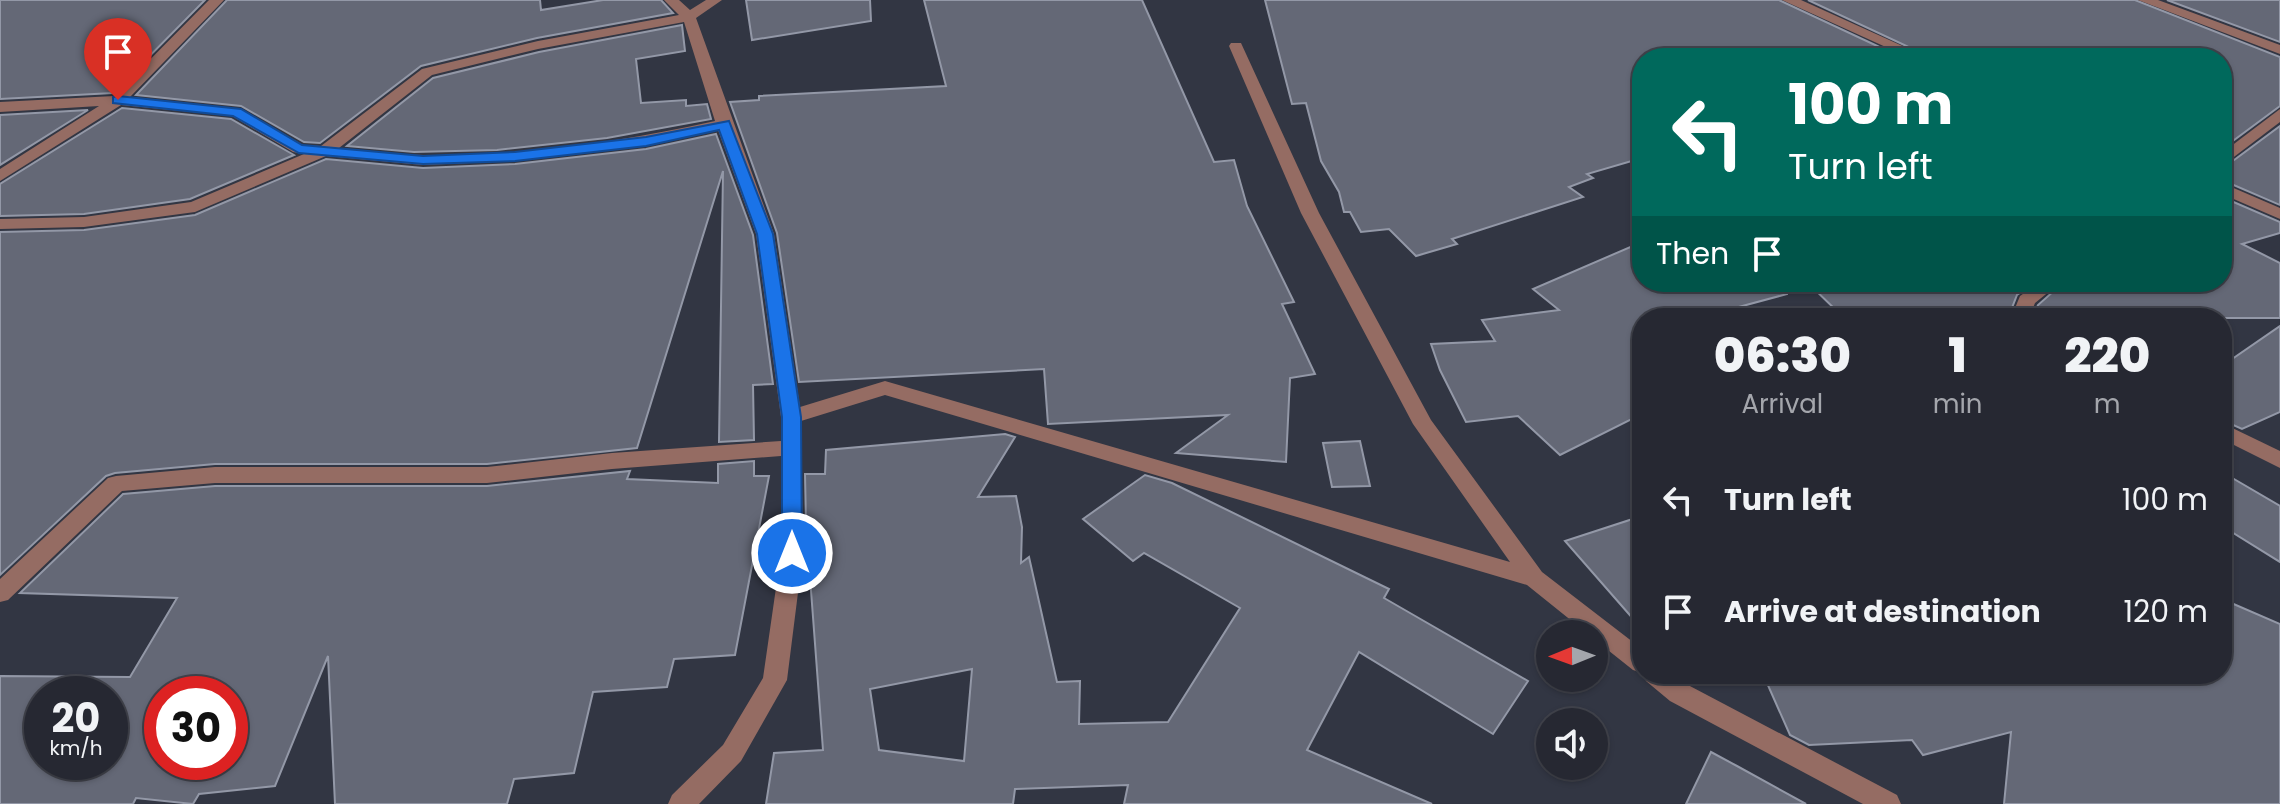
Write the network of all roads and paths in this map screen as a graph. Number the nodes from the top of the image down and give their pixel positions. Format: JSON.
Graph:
{"nodes":[{"id":1,"x":217,"y":0,"type":"edge"},
{"id":2,"x":671,"y":0,"type":"edge"},
{"id":3,"x":715,"y":0,"type":"edge"},
{"id":4,"x":1789,"y":0,"type":"edge"},
{"id":5,"x":2145,"y":0,"type":"edge"},
{"id":6,"x":689,"y":17,"type":"junction"},
{"id":7,"x":1236,"y":46,"type":"dead end"},
{"id":8,"x":1899,"y":48,"type":"edge"},
{"id":9,"x":2280,"y":50,"type":"edge"},
{"id":10,"x":118,"y":100,"type":"junction"},
{"id":11,"x":0,"y":107,"type":"edge"},
{"id":12,"x":2280,"y":114,"type":"edge"},
{"id":13,"x":724,"y":124,"type":"junction"},
{"id":14,"x":325,"y":151,"type":"junction"},
{"id":15,"x":2232,"y":153,"type":"edge"},
{"id":16,"x":0,"y":176,"type":"edge"},
{"id":17,"x":2232,"y":192,"type":"edge"},
{"id":18,"x":2280,"y":214,"type":"edge"},
{"id":19,"x":0,"y":224,"type":"edge"},
{"id":20,"x":2038,"y":292,"type":"edge"},
{"id":21,"x":2024,"y":308,"type":"edge"},
{"id":22,"x":791,"y":417,"type":"junction"},
{"id":23,"x":2232,"y":435,"type":"edge"},
{"id":24,"x":792,"y":448,"type":"junction"},
{"id":25,"x":2280,"y":460,"type":"edge"},
{"id":26,"x":1534,"y":578,"type":"junction"},
{"id":27,"x":0,"y":593,"type":"edge"},
{"id":28,"x":1632,"y":655,"type":"edge"},
{"id":29,"x":1668,"y":684,"type":"edge"},
{"id":30,"x":681,"y":804,"type":"edge"},
{"id":31,"x":1888,"y":804,"type":"edge"}],
"edges":[{"from":1,"to":10,"type":"street"},
{"from":2,"to":6,"type":"street"},
{"from":3,"to":6,"type":"street"},
{"from":4,"to":8,"type":"street"},
{"from":5,"to":9,"type":"street"},
{"from":6,"to":13,"type":"street"},
{"from":6,"to":14,"type":"street"},
{"from":7,"to":26,"type":"street"},
{"from":10,"to":11,"type":"street"},
{"from":10,"to":14,"type":"street"},
{"from":10,"to":16,"type":"street"},
{"from":12,"to":15,"type":"street"},
{"from":13,"to":14,"type":"street"},
{"from":13,"to":22,"type":"street"},
{"from":14,"to":19,"type":"street"},
{"from":17,"to":18,"type":"street"},
{"from":20,"to":21,"type":"street"},
{"from":22,"to":24,"type":"street"},
{"from":22,"to":26,"type":"street"},
{"from":23,"to":25,"type":"street"},
{"from":24,"to":27,"type":"street"},
{"from":24,"to":30,"type":"street"},
{"from":26,"to":28,"type":"street"},
{"from":29,"to":31,"type":"street"}]}
